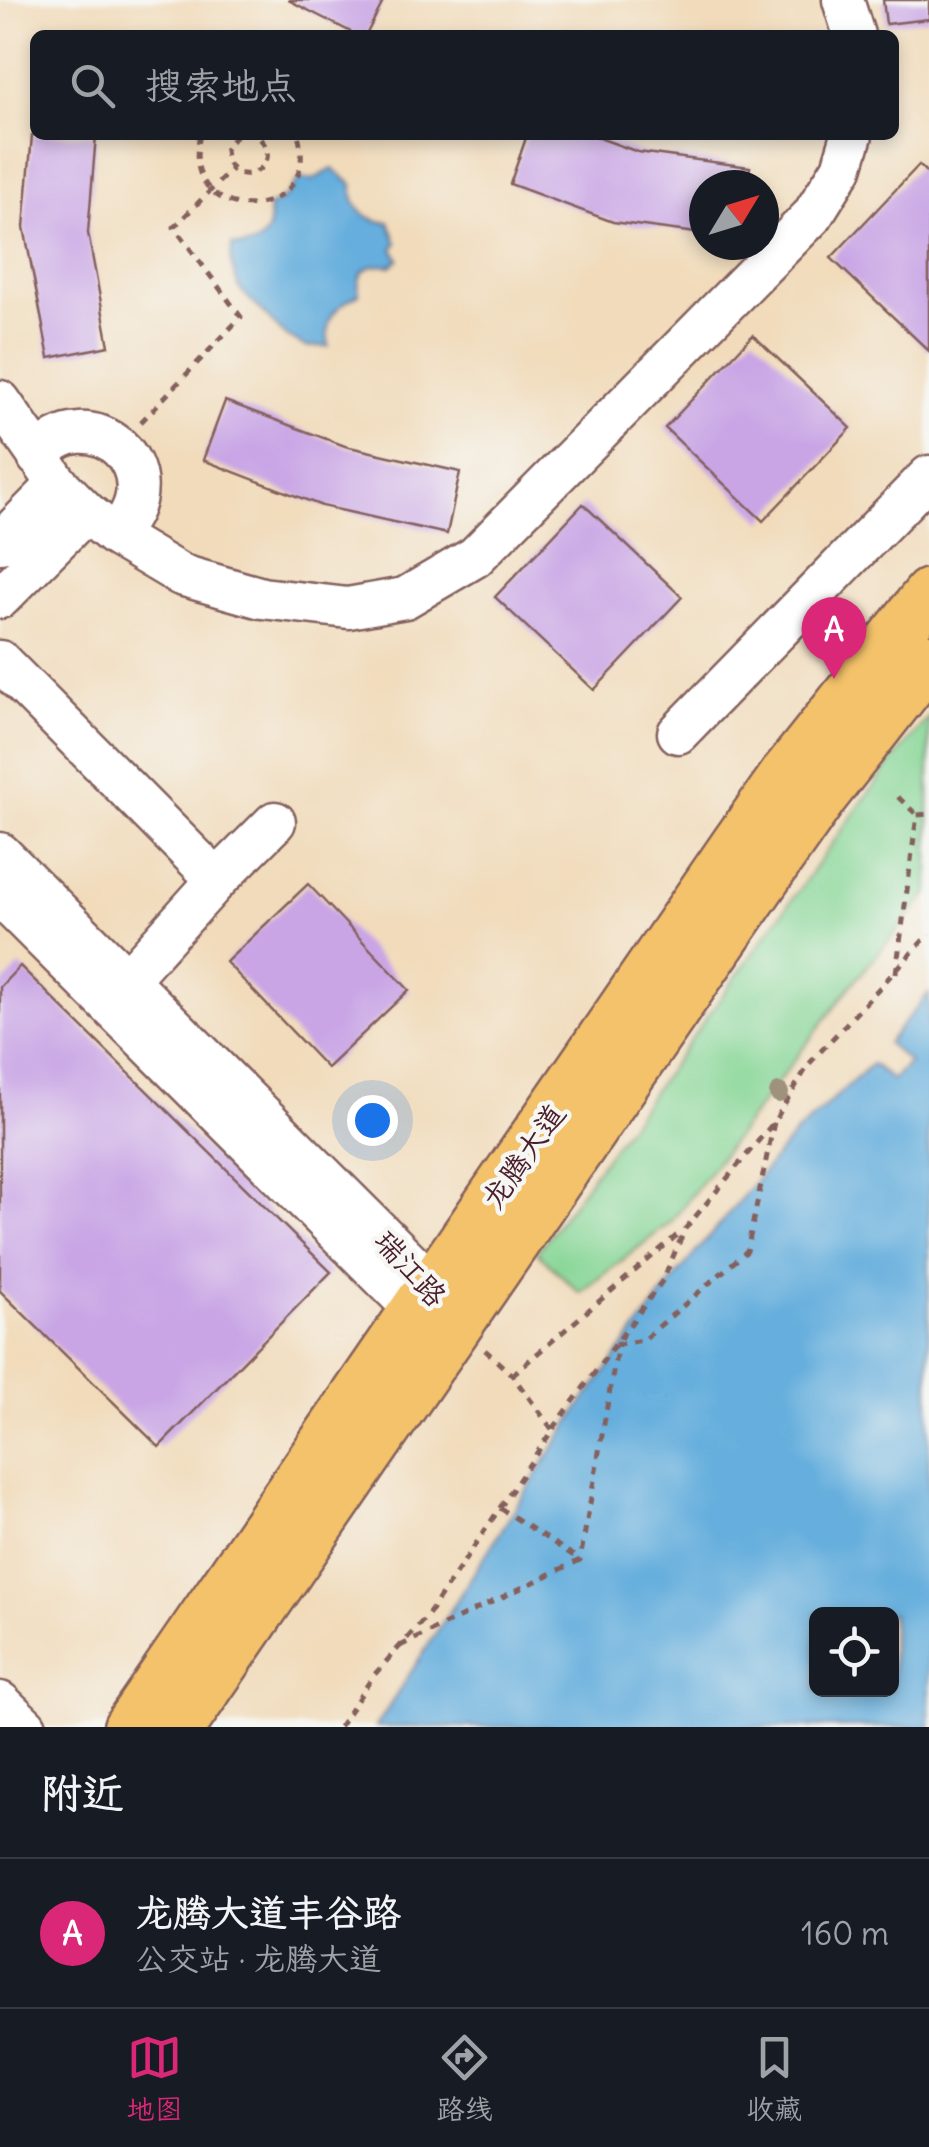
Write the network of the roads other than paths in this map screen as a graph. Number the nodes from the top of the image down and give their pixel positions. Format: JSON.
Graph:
{"nodes":[{"id":1,"x":843,"y":0,"type":"edge"},
{"id":2,"x":852,"y":30,"type":"edge"},
{"id":3,"x":850,"y":140,"type":"edge"},
{"id":4,"x":0,"y":402,"type":"edge"},
{"id":5,"x":48,"y":471,"type":"junction"},
{"id":6,"x":929,"y":476,"type":"edge"},
{"id":7,"x":100,"y":523,"type":"junction"},
{"id":8,"x":0,"y":543,"type":"edge"},
{"id":9,"x":929,"y":594,"type":"edge"},
{"id":10,"x":0,"y":598,"type":"edge"},
{"id":11,"x":929,"y":660,"type":"edge"},
{"id":12,"x":0,"y":662,"type":"edge"},
{"id":13,"x":678,"y":733,"type":"dead end"},
{"id":14,"x":275,"y":822,"type":"dead end"},
{"id":15,"x":0,"y":854,"type":"edge"},
{"id":16,"x":217,"y":880,"type":"junction"},
{"id":17,"x":0,"y":896,"type":"edge"},
{"id":18,"x":127,"y":980,"type":"junction"},
{"id":19,"x":436,"y":1307,"type":"junction"},
{"id":20,"x":0,"y":1702,"type":"edge"},
{"id":21,"x":26,"y":1727,"type":"edge"},
{"id":22,"x":129,"y":1727,"type":"edge"},
{"id":23,"x":180,"y":1727,"type":"edge"}],
"edges":[{"from":1,"to":2,"type":"street"},
{"from":3,"to":7,"type":"street"},
{"from":4,"to":5,"type":"street"},
{"from":5,"to":7,"type":"street"},
{"from":5,"to":7,"type":"street"},
{"from":5,"to":8,"type":"street"},
{"from":6,"to":13,"type":"street"},
{"from":7,"to":10,"type":"street"},
{"from":9,"to":19,"type":"main road","name":"龙腾大道"},
{"from":11,"to":19,"type":"main road","name":"龙腾大道"},
{"from":12,"to":16,"type":"street"},
{"from":14,"to":16,"type":"street"},
{"from":15,"to":18,"type":"street","name":"瑞江路"},
{"from":16,"to":18,"type":"street"},
{"from":17,"to":19,"type":"street","name":"瑞江路"},
{"from":18,"to":19,"type":"street","name":"瑞江路"},
{"from":19,"to":22,"type":"main road","name":"龙腾大道"},
{"from":19,"to":23,"type":"main road","name":"龙腾大道"},
{"from":20,"to":21,"type":"street"}]}
